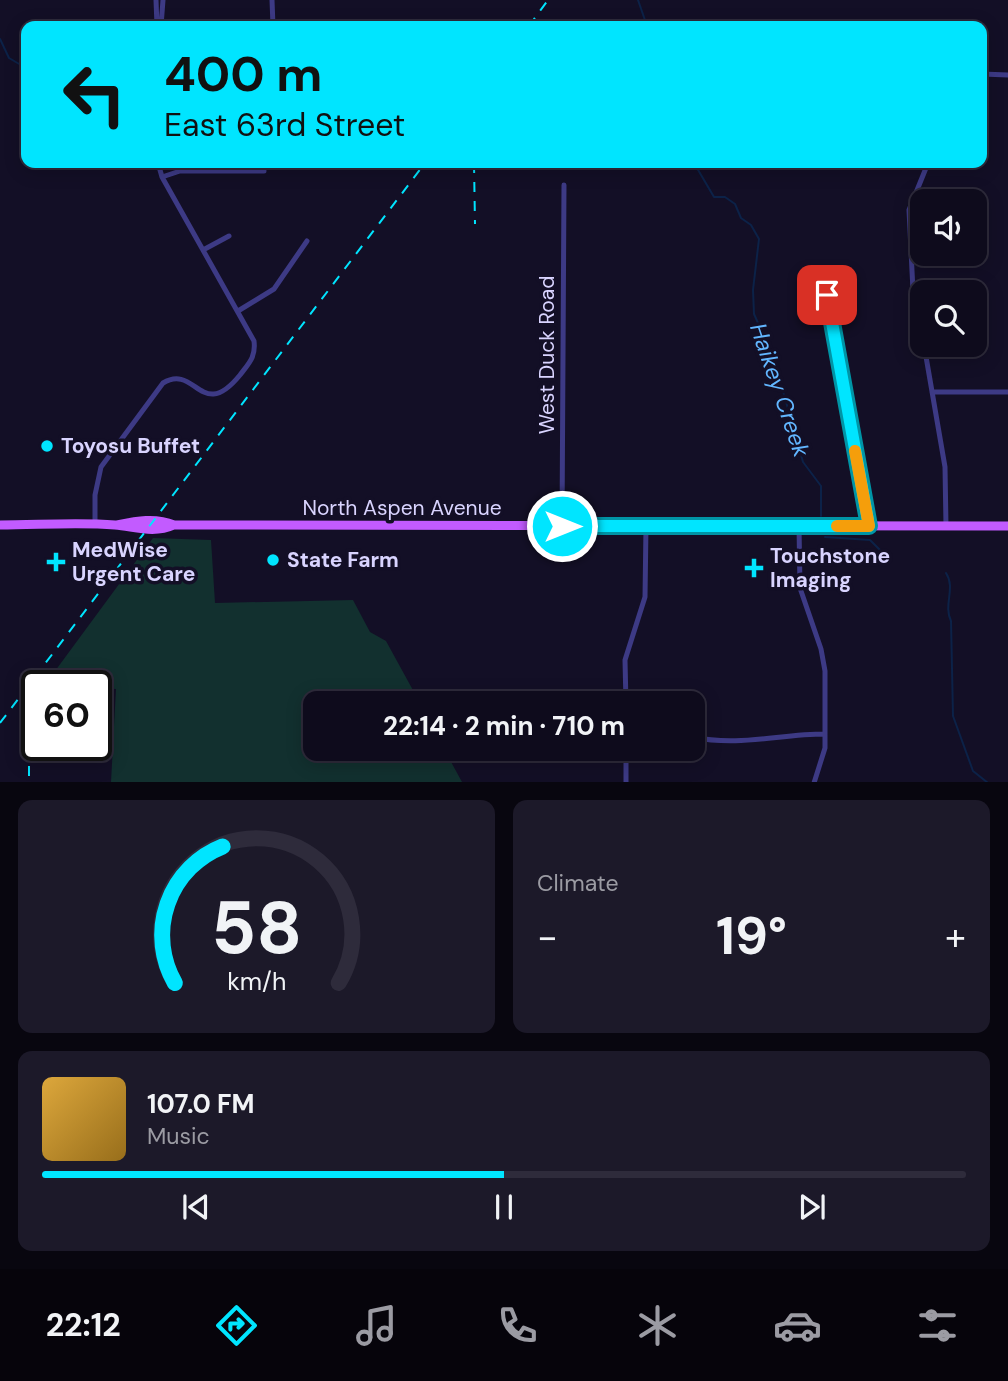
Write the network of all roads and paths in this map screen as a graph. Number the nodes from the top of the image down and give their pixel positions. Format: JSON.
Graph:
{"nodes":[{"id":1,"x":156,"y":0,"type":"edge"},
{"id":2,"x":163,"y":0,"type":"edge"},
{"id":3,"x":272,"y":0,"type":"edge"},
{"id":4,"x":158,"y":21,"type":"edge"},
{"id":5,"x":160,"y":21,"type":"edge"},
{"id":6,"x":273,"y":21,"type":"edge"},
{"id":7,"x":987,"y":74,"type":"edge"},
{"id":8,"x":1008,"y":75,"type":"edge"},
{"id":9,"x":159,"y":168,"type":"edge"},
{"id":10,"x":926,"y":168,"type":"edge"},
{"id":11,"x":235,"y":171,"type":"joint"},
{"id":12,"x":264,"y":171,"type":"dead end"},
{"id":13,"x":162,"y":177,"type":"junction"},
{"id":14,"x":564,"y":184,"type":"dead end"},
{"id":15,"x":229,"y":236,"type":"dead end"},
{"id":16,"x":307,"y":242,"type":"dead end"},
{"id":17,"x":203,"y":250,"type":"junction"},
{"id":18,"x":912,"y":280,"type":"edge"},
{"id":19,"x":827,"y":295,"type":"dead end"},
{"id":20,"x":238,"y":311,"type":"junction"},
{"id":21,"x":926,"y":357,"type":"edge"},
{"id":22,"x":932,"y":392,"type":"junction"},
{"id":23,"x":1008,"y":392,"type":"edge"},
{"id":24,"x":0,"y":525,"type":"edge"},
{"id":25,"x":95,"y":525,"type":"junction"},
{"id":26,"x":562,"y":526,"type":"junction"},
{"id":27,"x":646,"y":526,"type":"junction"},
{"id":28,"x":799,"y":526,"type":"junction"},
{"id":29,"x":869,"y":526,"type":"junction"},
{"id":30,"x":946,"y":526,"type":"junction"},
{"id":31,"x":1008,"y":526,"type":"edge"},
{"id":32,"x":626,"y":691,"type":"edge"},
{"id":33,"x":825,"y":734,"type":"junction"},
{"id":34,"x":705,"y":740,"type":"edge"},
{"id":35,"x":626,"y":761,"type":"edge"},
{"id":36,"x":626,"y":782,"type":"edge"},
{"id":37,"x":814,"y":782,"type":"edge"}],
"edges":[{"from":1,"to":4,"type":"street"},
{"from":2,"to":5,"type":"street"},
{"from":3,"to":6,"type":"street"},
{"from":7,"to":8,"type":"street"},
{"from":9,"to":13,"type":"street"},
{"from":10,"to":18,"type":"street"},
{"from":11,"to":12,"type":"street"},
{"from":11,"to":13,"type":"street"},
{"from":13,"to":17,"type":"street"},
{"from":14,"to":26,"type":"street","name":"West Duck Road"},
{"from":15,"to":17,"type":"street"},
{"from":16,"to":20,"type":"street"},
{"from":17,"to":20,"type":"street"},
{"from":19,"to":29,"type":"street"},
{"from":20,"to":25,"type":"street"},
{"from":21,"to":22,"type":"street"},
{"from":22,"to":23,"type":"street"},
{"from":22,"to":30,"type":"street"},
{"from":24,"to":25,"type":"main road","name":"North Aspen Avenue"},
{"from":25,"to":26,"type":"main road","name":"North Aspen Avenue"},
{"from":26,"to":27,"type":"main road","name":"North Aspen Avenue"},
{"from":27,"to":28,"type":"main road","name":"North Aspen Avenue"},
{"from":27,"to":32,"type":"street"},
{"from":28,"to":29,"type":"main road","name":"North Aspen Avenue"},
{"from":28,"to":33,"type":"street"},
{"from":29,"to":30,"type":"main road","name":"North Aspen Avenue"},
{"from":30,"to":31,"type":"main road","name":"North Aspen Avenue"},
{"from":33,"to":34,"type":"street"},
{"from":33,"to":37,"type":"street"},
{"from":35,"to":36,"type":"street"}]}
